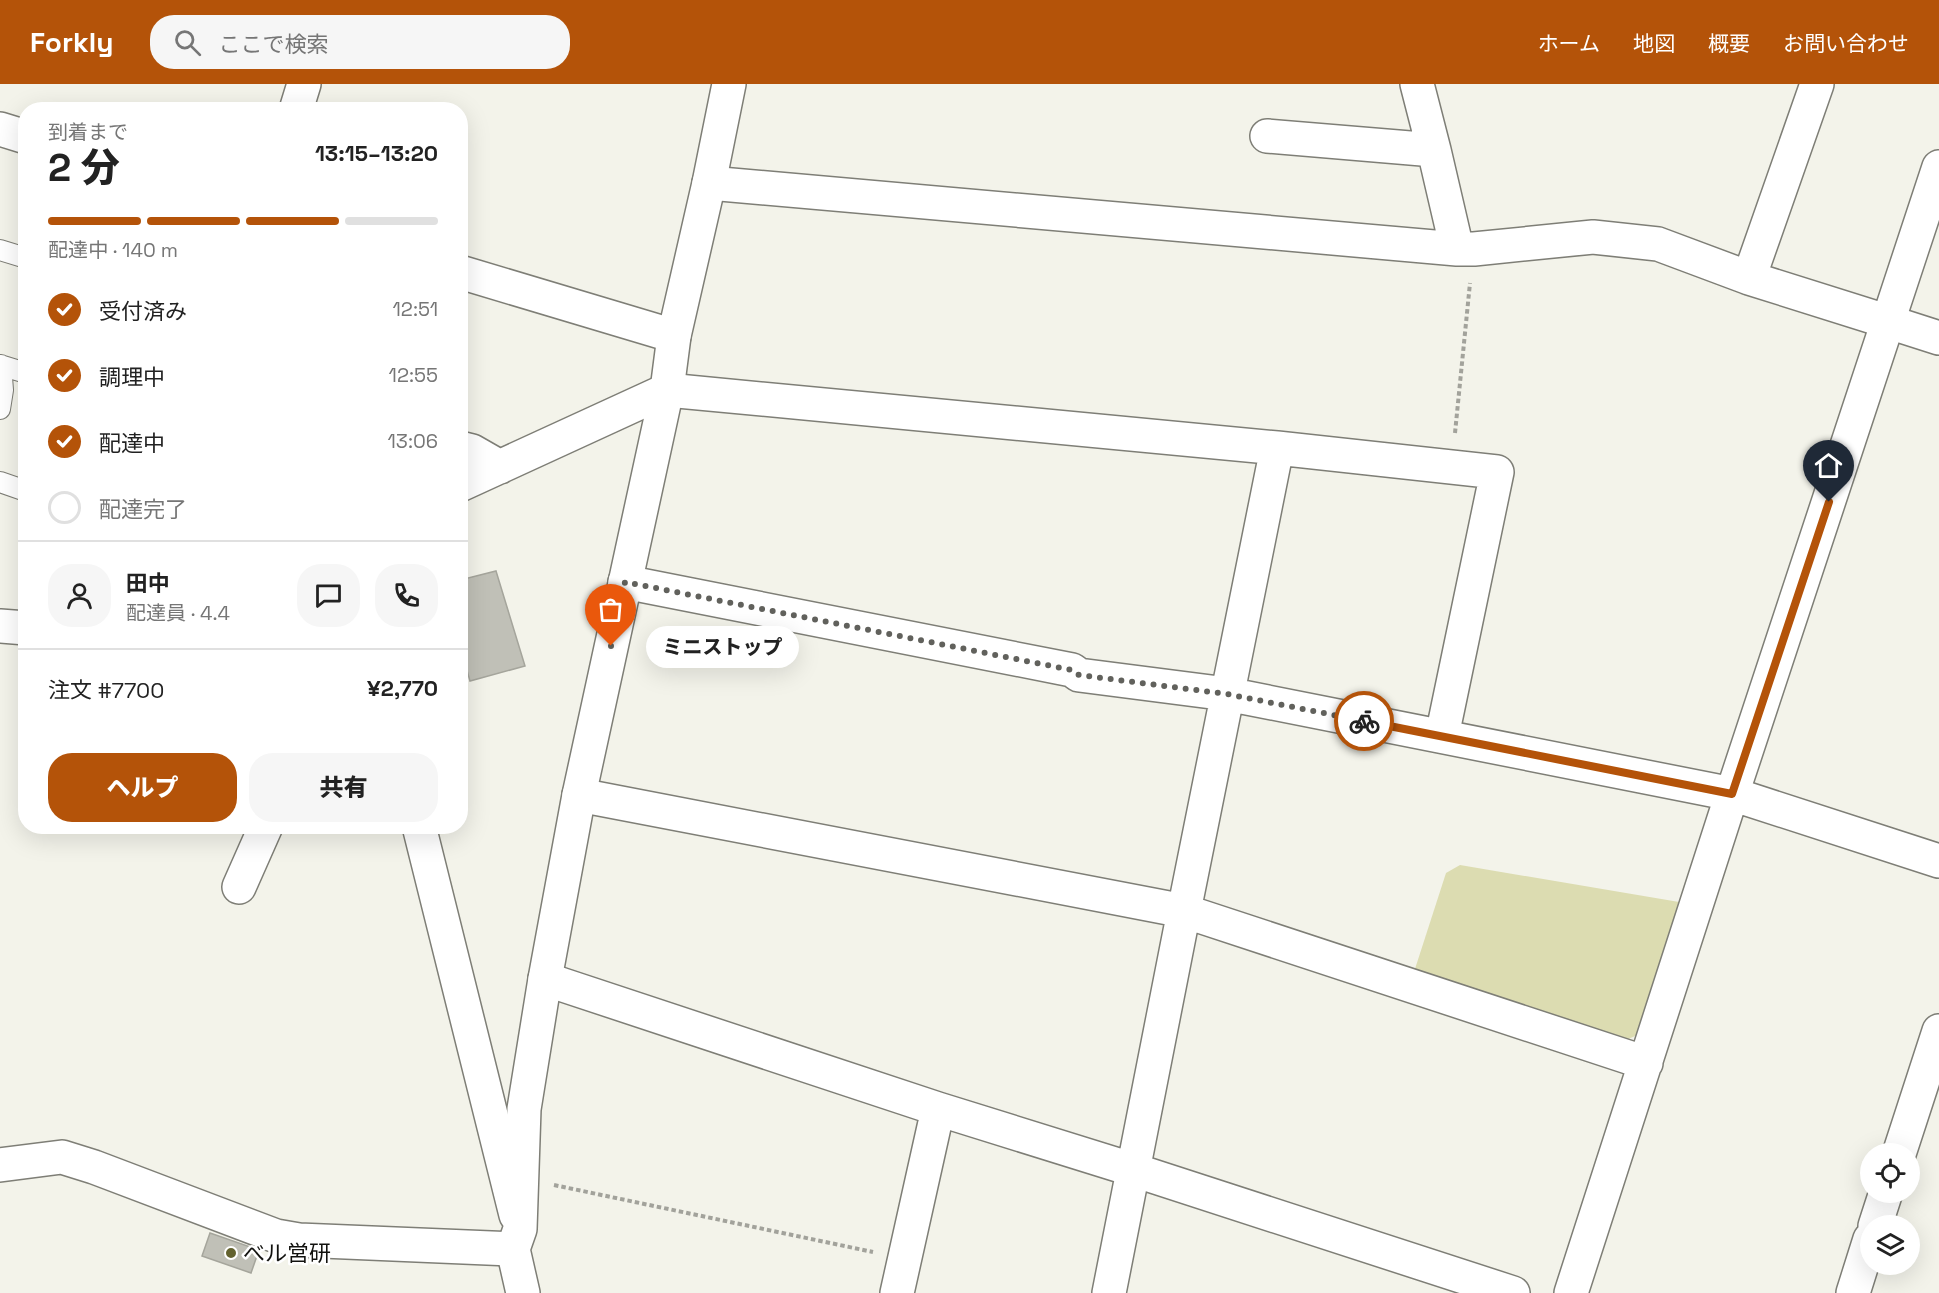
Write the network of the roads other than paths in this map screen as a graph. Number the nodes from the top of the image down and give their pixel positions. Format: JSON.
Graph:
{"nodes":[{"id":1,"x":304,"y":84,"type":"edge"},
{"id":2,"x":729,"y":84,"type":"edge"},
{"id":3,"x":1417,"y":84,"type":"edge"},
{"id":4,"x":1816,"y":84,"type":"edge"},
{"id":5,"x":298,"y":102,"type":"edge"},
{"id":6,"x":0,"y":129,"type":"edge"},
{"id":7,"x":18,"y":135,"type":"edge"},
{"id":8,"x":1267,"y":136,"type":"dead end"},
{"id":9,"x":1434,"y":150,"type":"junction"},
{"id":10,"x":1939,"y":167,"type":"edge"},
{"id":11,"x":709,"y":183,"type":"junction"},
{"id":12,"x":1465,"y":249,"type":"junction"},
{"id":13,"x":0,"y":250,"type":"edge"},
{"id":14,"x":18,"y":256,"type":"edge"},
{"id":15,"x":468,"y":274,"type":"edge"},
{"id":16,"x":1749,"y":278,"type":"junction"},
{"id":17,"x":1889,"y":322,"type":"junction"},
{"id":18,"x":674,"y":336,"type":"junction"},
{"id":19,"x":1939,"y":338,"type":"edge"},
{"id":20,"x":0,"y":365,"type":"edge"},
{"id":21,"x":18,"y":371,"type":"edge"},
{"id":22,"x":667,"y":390,"type":"junction"},
{"id":23,"x":0,"y":409,"type":"edge"},
{"id":24,"x":1277,"y":448,"type":"junction"},
{"id":25,"x":468,"y":450,"type":"edge"},
{"id":26,"x":500,"y":467,"type":"junction"},
{"id":27,"x":468,"y":481,"type":"edge"},
{"id":28,"x":0,"y":482,"type":"edge"},
{"id":29,"x":18,"y":488,"type":"edge"},
{"id":30,"x":625,"y":582,"type":"junction"},
{"id":31,"x":0,"y":626,"type":"edge"},
{"id":32,"x":18,"y":627,"type":"edge"},
{"id":33,"x":1227,"y":694,"type":"junction"},
{"id":34,"x":1442,"y":736,"type":"junction"},
{"id":35,"x":1732,"y":794,"type":"junction"},
{"id":36,"x":579,"y":795,"type":"junction"},
{"id":37,"x":262,"y":834,"type":"edge"},
{"id":38,"x":421,"y":834,"type":"edge"},
{"id":39,"x":1939,"y":861,"type":"edge"},
{"id":40,"x":239,"y":887,"type":"dead end"},
{"id":41,"x":1184,"y":910,"type":"junction"},
{"id":42,"x":545,"y":979,"type":"junction"},
{"id":43,"x":1939,"y":1031,"type":"edge"},
{"id":44,"x":1646,"y":1062,"type":"junction"},
{"id":45,"x":938,"y":1109,"type":"junction"},
{"id":46,"x":1903,"y":1143,"type":"edge"},
{"id":47,"x":0,"y":1164,"type":"edge"},
{"id":48,"x":1134,"y":1170,"type":"junction"},
{"id":49,"x":517,"y":1239,"type":"junction"},
{"id":50,"x":1860,"y":1271,"type":"edge"},
{"id":51,"x":523,"y":1293,"type":"edge"},
{"id":52,"x":897,"y":1293,"type":"edge"},
{"id":53,"x":1109,"y":1293,"type":"edge"},
{"id":54,"x":1513,"y":1293,"type":"edge"},
{"id":55,"x":1571,"y":1293,"type":"edge"},
{"id":56,"x":1853,"y":1293,"type":"edge"}],
"edges":[{"from":1,"to":5,"type":"street"},
{"from":2,"to":11,"type":"street"},
{"from":3,"to":9,"type":"street"},
{"from":4,"to":16,"type":"street"},
{"from":6,"to":7,"type":"street"},
{"from":8,"to":9,"type":"street"},
{"from":9,"to":12,"type":"street"},
{"from":10,"to":17,"type":"street"},
{"from":11,"to":12,"type":"street"},
{"from":11,"to":18,"type":"street"},
{"from":12,"to":16,"type":"street"},
{"from":13,"to":14,"type":"lane"},
{"from":15,"to":18,"type":"street"},
{"from":16,"to":17,"type":"street"},
{"from":17,"to":19,"type":"street"},
{"from":17,"to":35,"type":"street"},
{"from":18,"to":22,"type":"street"},
{"from":20,"to":21,"type":"lane"},
{"from":20,"to":23,"type":"lane"},
{"from":22,"to":24,"type":"street"},
{"from":22,"to":26,"type":"street"},
{"from":22,"to":30,"type":"street"},
{"from":24,"to":33,"type":"street"},
{"from":24,"to":34,"type":"street"},
{"from":25,"to":26,"type":"street"},
{"from":26,"to":27,"type":"street"},
{"from":28,"to":29,"type":"lane"},
{"from":30,"to":33,"type":"street"},
{"from":30,"to":36,"type":"street"},
{"from":31,"to":32,"type":"street"},
{"from":33,"to":34,"type":"street"},
{"from":33,"to":41,"type":"street"},
{"from":34,"to":35,"type":"street"},
{"from":35,"to":39,"type":"street"},
{"from":35,"to":44,"type":"street"},
{"from":36,"to":41,"type":"street"},
{"from":36,"to":42,"type":"street"},
{"from":37,"to":40,"type":"street"},
{"from":38,"to":49,"type":"street"},
{"from":41,"to":44,"type":"street"},
{"from":41,"to":48,"type":"street"},
{"from":42,"to":45,"type":"street"},
{"from":42,"to":49,"type":"street"},
{"from":43,"to":46,"type":"street"},
{"from":44,"to":55,"type":"street"},
{"from":45,"to":48,"type":"street"},
{"from":45,"to":52,"type":"street"},
{"from":47,"to":49,"type":"street"},
{"from":48,"to":53,"type":"street"},
{"from":48,"to":54,"type":"street"},
{"from":49,"to":51,"type":"street"},
{"from":50,"to":56,"type":"street"}]}
